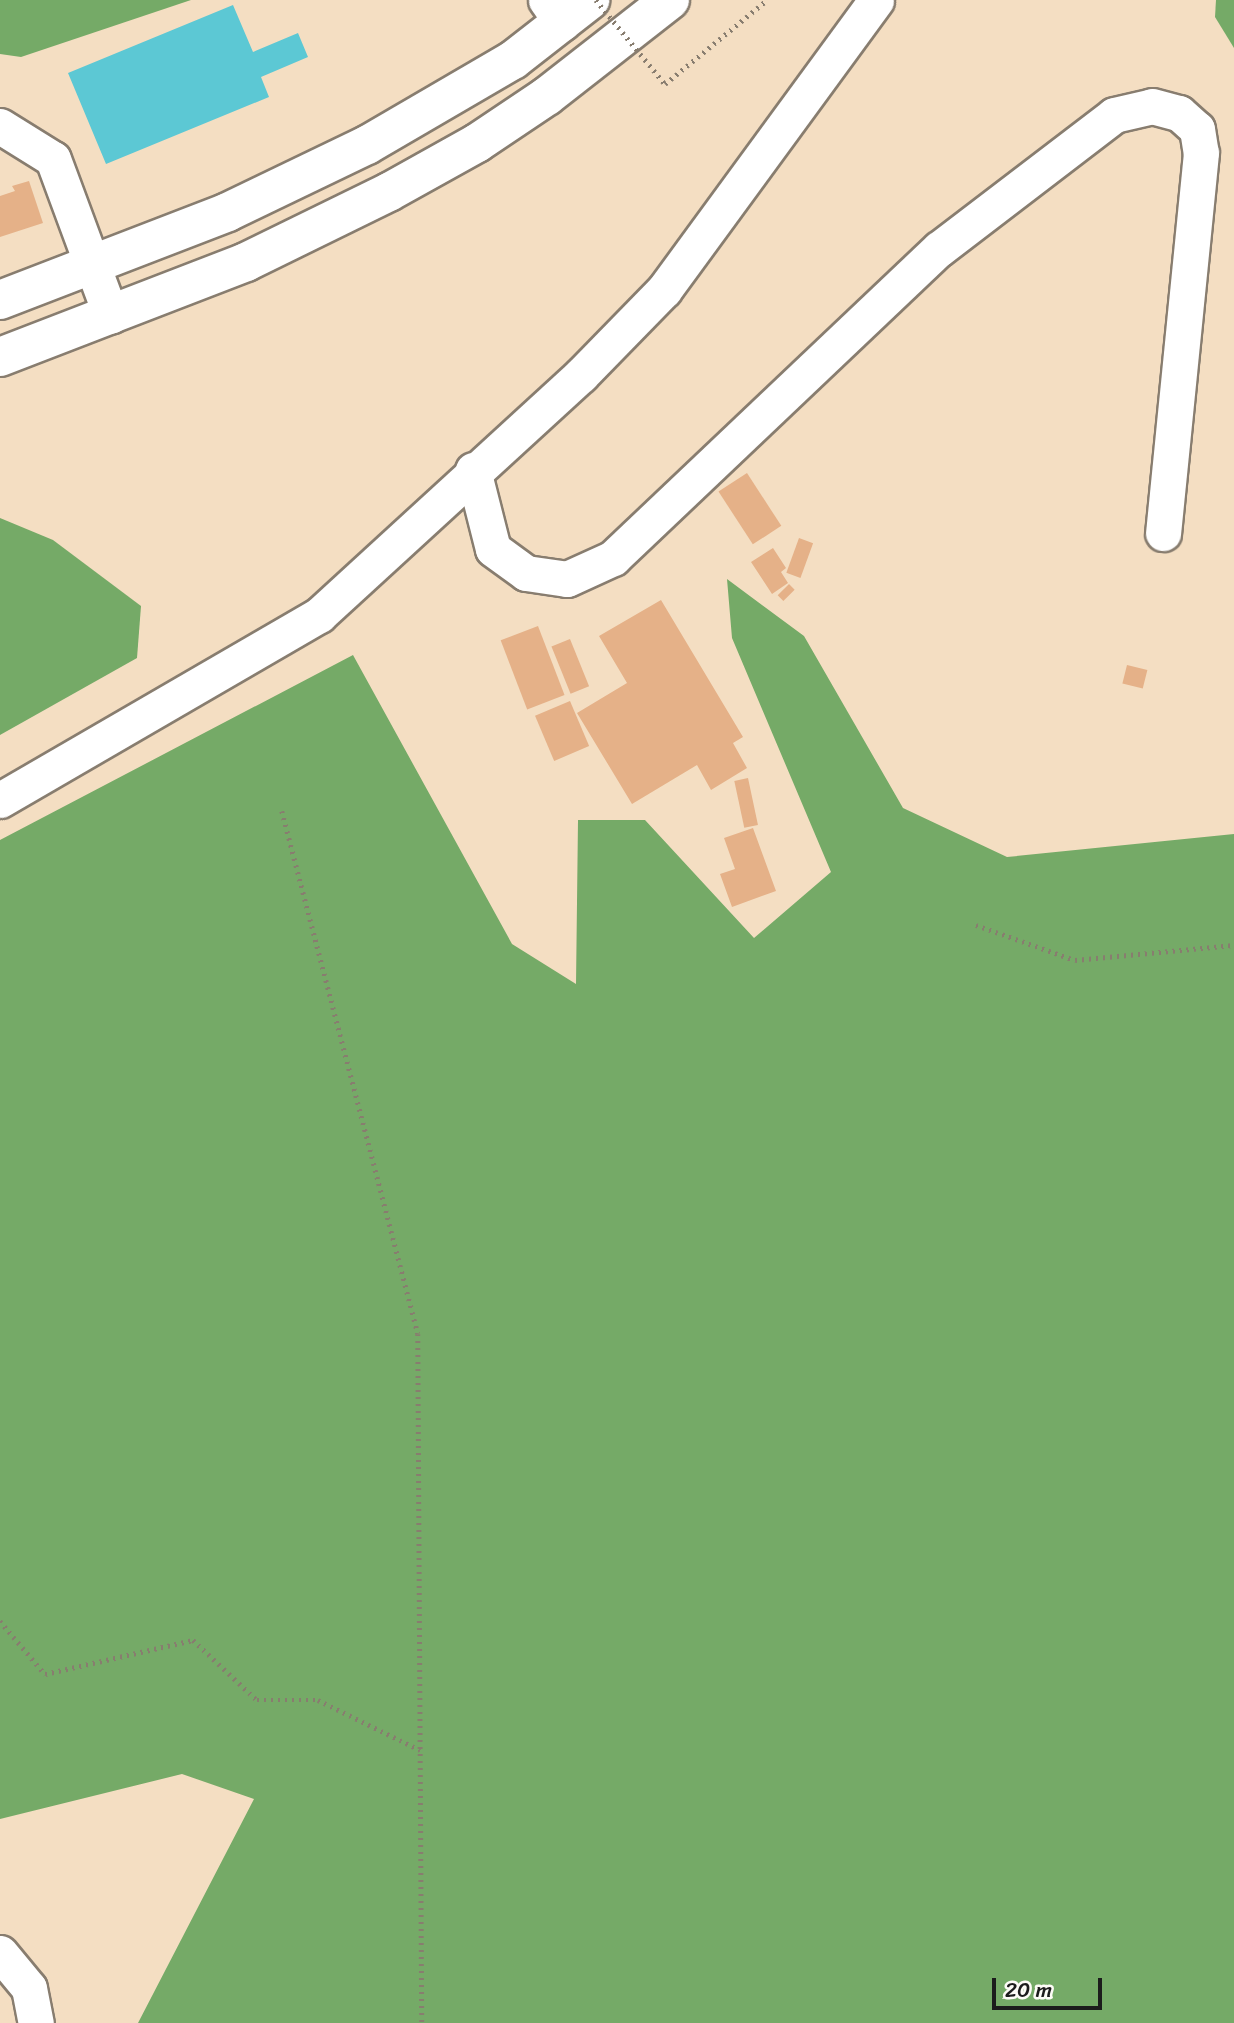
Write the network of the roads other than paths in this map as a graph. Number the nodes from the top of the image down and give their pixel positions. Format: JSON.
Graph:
{"nodes":[{"id":1,"x":670,"y":0,"type":"edge"},
{"id":2,"x":876,"y":0,"type":"edge"},
{"id":3,"x":573,"y":6,"type":"edge"},
{"id":4,"x":3,"y":131,"type":"edge"},
{"id":5,"x":93,"y":264,"type":"junction"},
{"id":6,"x":0,"y":300,"type":"edge"},
{"id":7,"x":111,"y":316,"type":"junction"},
{"id":8,"x":0,"y":357,"type":"edge"},
{"id":9,"x":473,"y":470,"type":"junction"},
{"id":10,"x":1163,"y":533,"type":"dead end"},
{"id":11,"x":0,"y":800,"type":"edge"},
{"id":12,"x":0,"y":1953,"type":"edge"},
{"id":13,"x":36,"y":2023,"type":"edge"}],
"edges":[{"from":1,"to":7,"type":"street"},
{"from":2,"to":9,"type":"street"},
{"from":3,"to":5,"type":"street"},
{"from":4,"to":5,"type":"street"},
{"from":5,"to":6,"type":"street"},
{"from":5,"to":7,"type":"street"},
{"from":7,"to":8,"type":"street"},
{"from":9,"to":10,"type":"street"},
{"from":9,"to":11,"type":"street"},
{"from":12,"to":13,"type":"street"}]}
